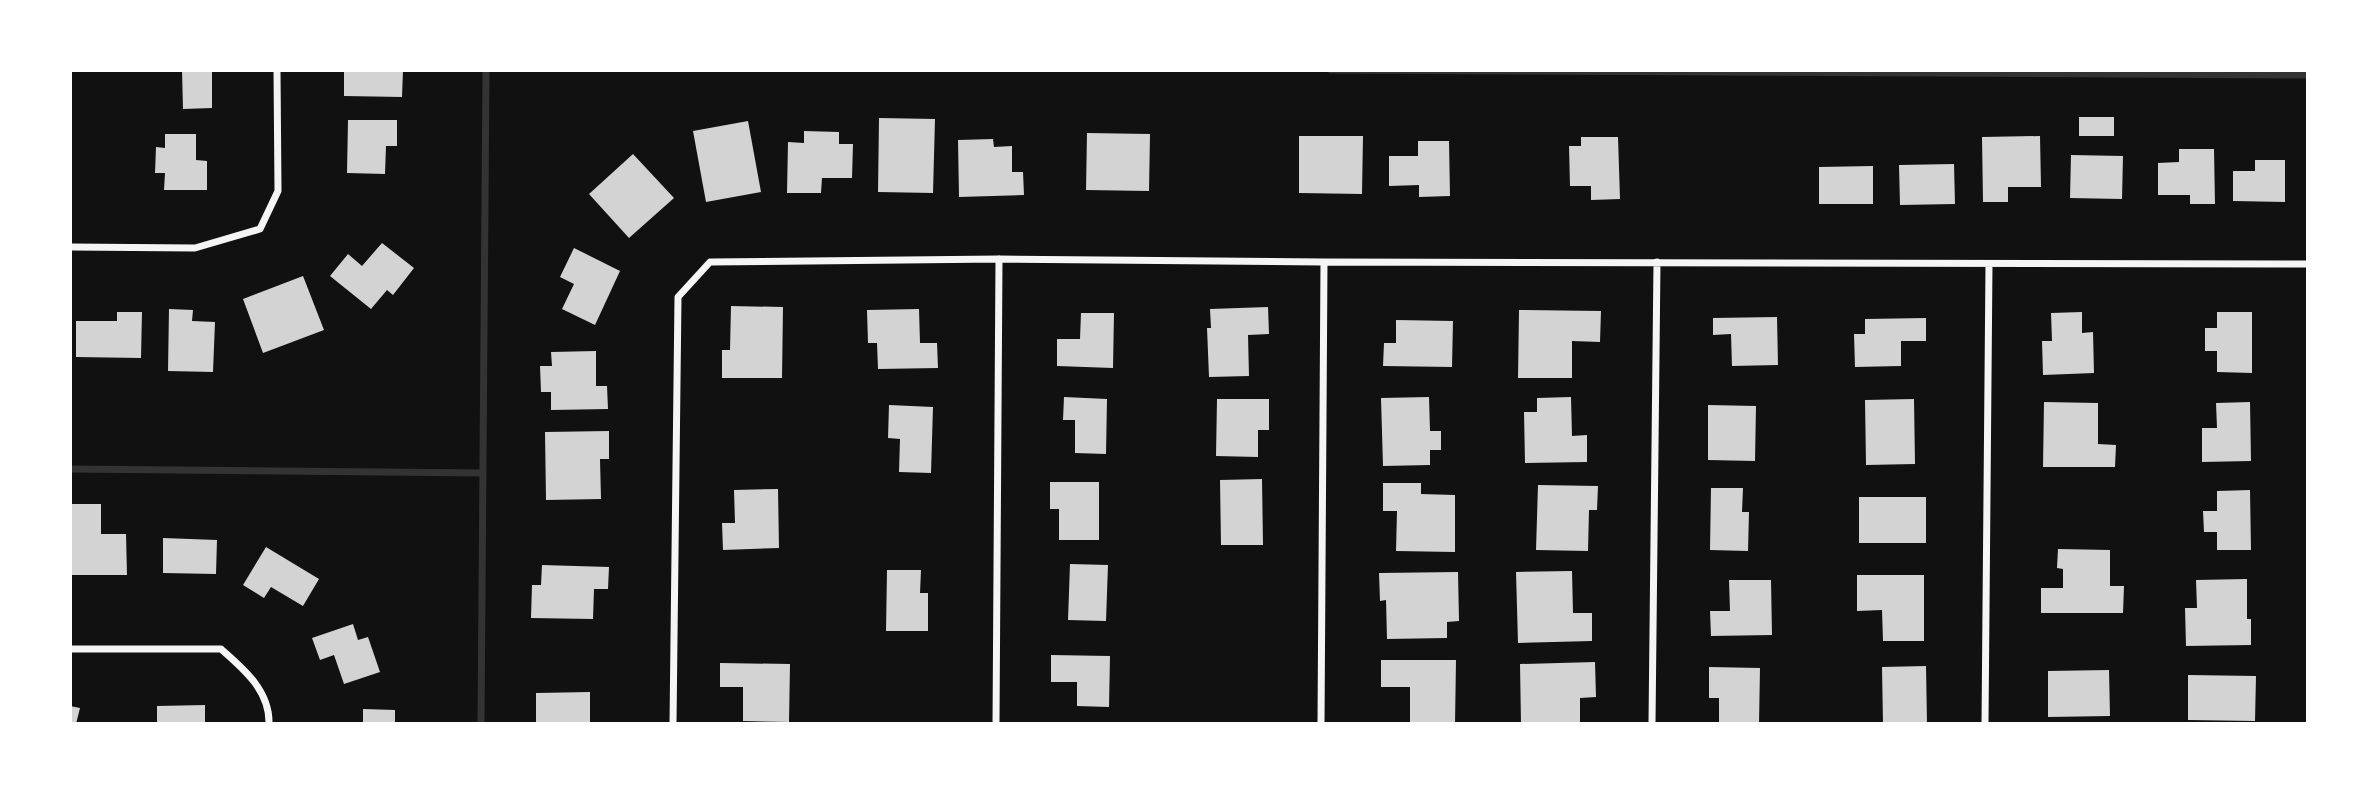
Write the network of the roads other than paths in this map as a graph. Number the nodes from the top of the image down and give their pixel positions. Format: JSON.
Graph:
{"nodes":[{"id":1,"x":277,"y":70,"type":"edge"},
{"id":2,"x":70,"y":247,"type":"edge"},
{"id":3,"x":999,"y":259,"type":"junction"},
{"id":4,"x":1324,"y":262,"type":"junction"},
{"id":5,"x":1657,"y":262,"type":"junction"},
{"id":6,"x":1989,"y":264,"type":"junction"},
{"id":7,"x":2308,"y":264,"type":"edge"},
{"id":8,"x":70,"y":649,"type":"edge"},
{"id":9,"x":269,"y":724,"type":"edge"},
{"id":10,"x":673,"y":724,"type":"edge"},
{"id":11,"x":996,"y":724,"type":"edge"},
{"id":12,"x":1321,"y":724,"type":"edge"},
{"id":13,"x":1652,"y":724,"type":"edge"},
{"id":14,"x":1986,"y":724,"type":"edge"}],
"edges":[{"from":1,"to":2,"type":"street"},
{"from":3,"to":4,"type":"street"},
{"from":3,"to":10,"type":"street"},
{"from":3,"to":11,"type":"street"},
{"from":4,"to":5,"type":"street"},
{"from":4,"to":12,"type":"street"},
{"from":5,"to":6,"type":"street"},
{"from":5,"to":13,"type":"street"},
{"from":6,"to":7,"type":"street"},
{"from":6,"to":14,"type":"street"},
{"from":8,"to":9,"type":"street"}]}
